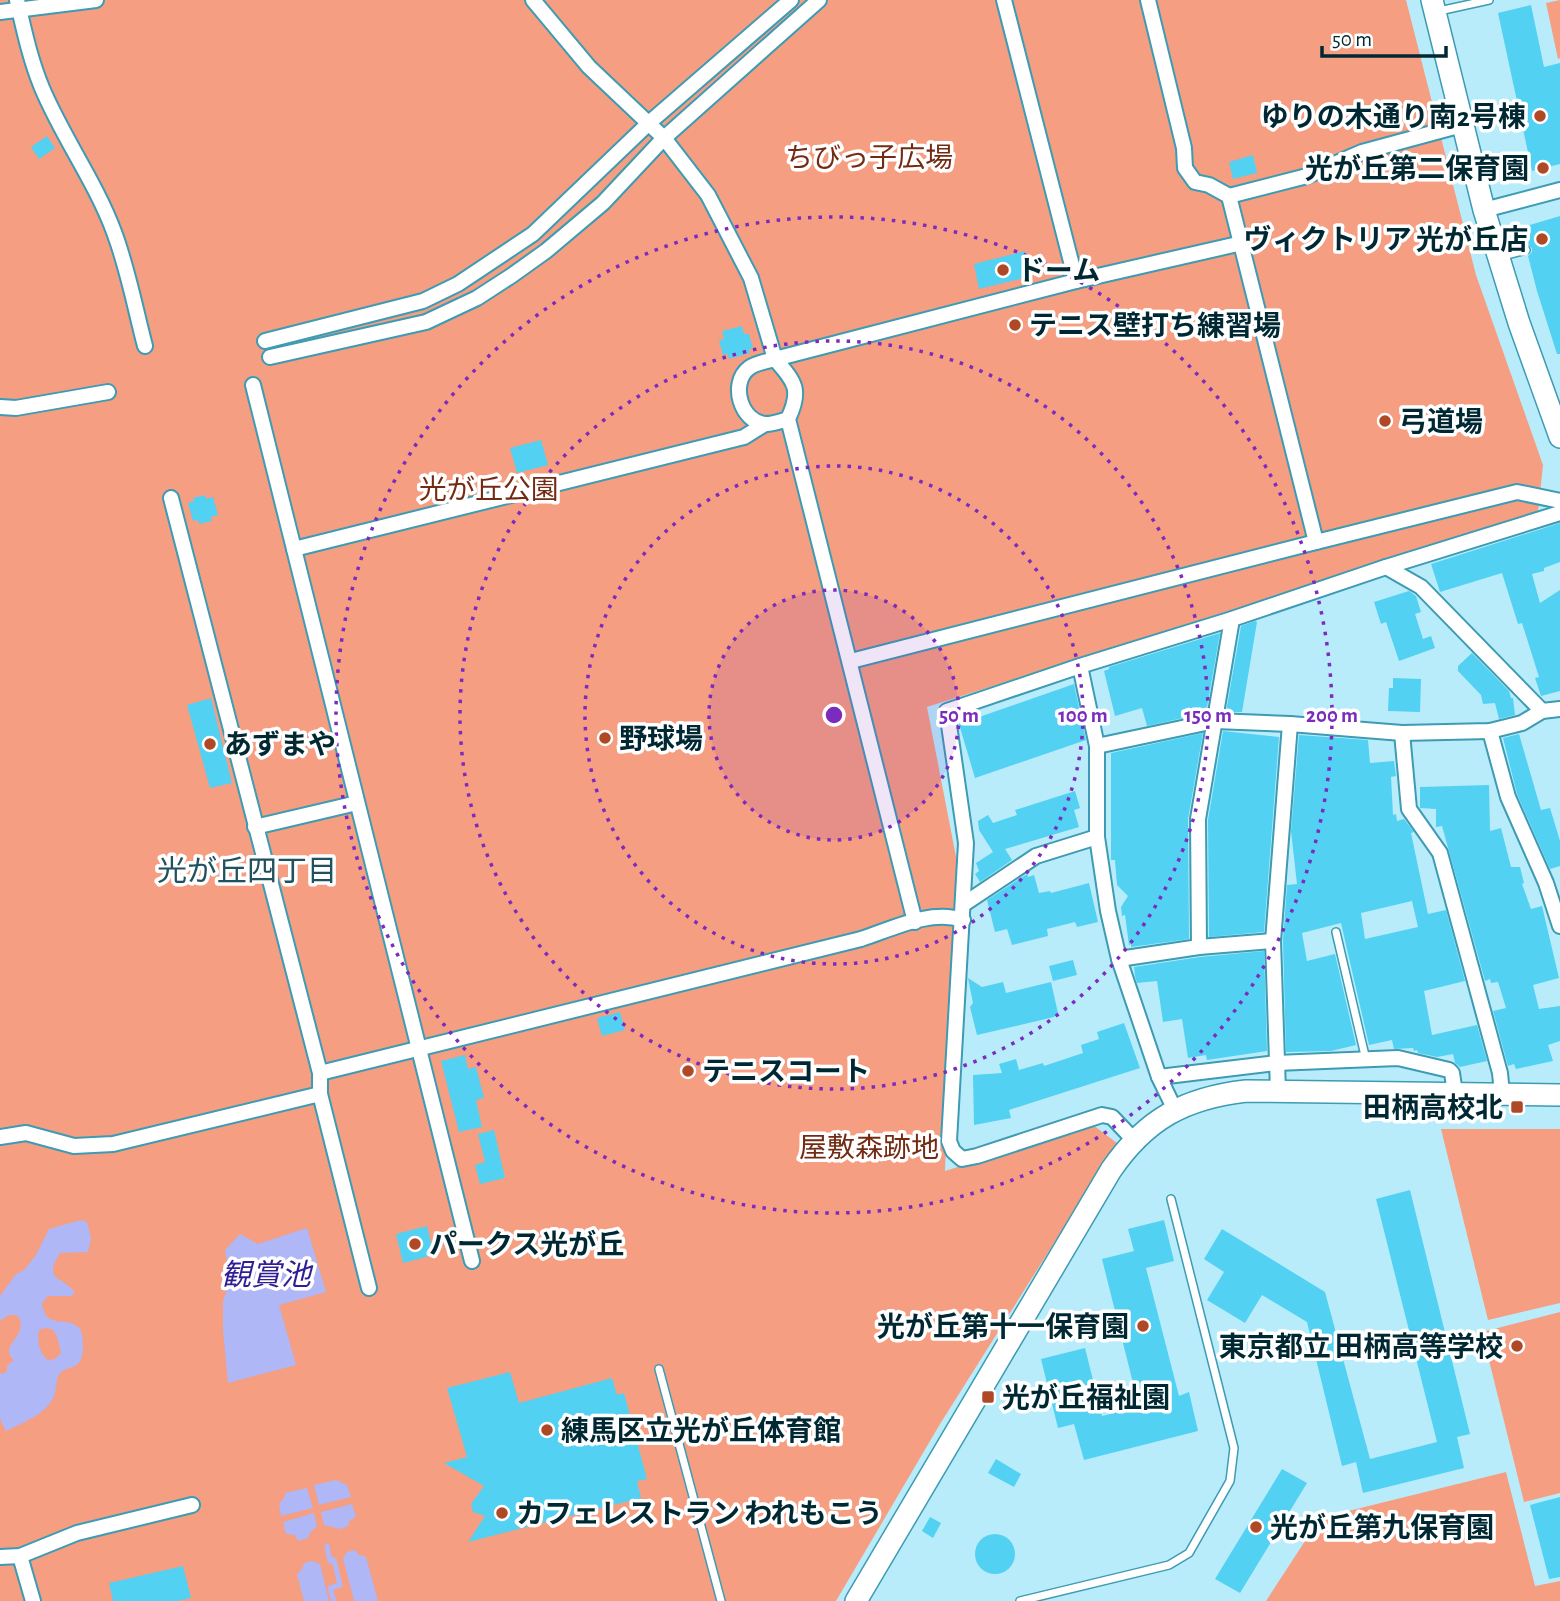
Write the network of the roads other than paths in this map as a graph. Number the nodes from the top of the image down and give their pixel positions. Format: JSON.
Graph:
{"nodes":[{"id":1,"x":96,"y":0,"type":"edge"},
{"id":2,"x":533,"y":0,"type":"edge"},
{"id":3,"x":791,"y":0,"type":"edge"},
{"id":4,"x":819,"y":0,"type":"edge"},
{"id":5,"x":1003,"y":0,"type":"edge"},
{"id":6,"x":1148,"y":0,"type":"edge"},
{"id":7,"x":1489,"y":0,"type":"edge"},
{"id":8,"x":18,"y":5,"type":"edge"},
{"id":9,"x":1433,"y":6,"type":"edge"},
{"id":10,"x":0,"y":12,"type":"edge"},
{"id":11,"x":650,"y":122,"type":"junction"},
{"id":12,"x":1462,"y":125,"type":"junction"},
{"id":13,"x":664,"y":138,"type":"junction"},
{"id":14,"x":1560,"y":190,"type":"edge"},
{"id":15,"x":1229,"y":196,"type":"junction"},
{"id":16,"x":1484,"y":210,"type":"junction"},
{"id":17,"x":1242,"y":243,"type":"junction"},
{"id":18,"x":1526,"y":250,"type":"dead end"},
{"id":19,"x":1499,"y":257,"type":"junction"},
{"id":20,"x":1076,"y":281,"type":"junction"},
{"id":21,"x":265,"y":341,"type":"dead end"},
{"id":22,"x":145,"y":346,"type":"dead end"},
{"id":23,"x":270,"y":357,"type":"dead end"},
{"id":24,"x":775,"y":359,"type":"junction"},
{"id":25,"x":253,"y":385,"type":"dead end"},
{"id":26,"x":108,"y":392,"type":"dead end"},
{"id":27,"x":1555,"y":406,"type":"edge"},
{"id":28,"x":0,"y":407,"type":"edge"},
{"id":29,"x":788,"y":419,"type":"junction"},
{"id":30,"x":765,"y":424,"type":"junction"},
{"id":31,"x":1560,"y":437,"type":"edge"},
{"id":32,"x":171,"y":498,"type":"dead end"},
{"id":33,"x":1560,"y":501,"type":"edge"},
{"id":34,"x":1560,"y":513,"type":"edge"},
{"id":35,"x":1316,"y":542,"type":"junction"},
{"id":36,"x":294,"y":549,"type":"junction"},
{"id":37,"x":1386,"y":567,"type":"junction"},
{"id":38,"x":1233,"y":619,"type":"junction"},
{"id":39,"x":851,"y":661,"type":"junction"},
{"id":40,"x":1080,"y":666,"type":"junction"},
{"id":41,"x":1560,"y":709,"type":"edge"},
{"id":42,"x":1542,"y":711,"type":"junction"},
{"id":43,"x":1215,"y":721,"type":"junction"},
{"id":44,"x":1290,"y":724,"type":"junction"},
{"id":45,"x":1490,"y":731,"type":"junction"},
{"id":46,"x":1402,"y":733,"type":"junction"},
{"id":47,"x":1097,"y":746,"type":"junction"},
{"id":48,"x":357,"y":803,"type":"junction"},
{"id":49,"x":255,"y":827,"type":"junction"},
{"id":50,"x":1097,"y":837,"type":"junction"},
{"id":51,"x":1556,"y":902,"type":"edge"},
{"id":52,"x":964,"y":904,"type":"junction"},
{"id":53,"x":963,"y":920,"type":"junction"},
{"id":54,"x":915,"y":922,"type":"junction"},
{"id":55,"x":1560,"y":926,"type":"edge"},
{"id":56,"x":1336,"y":932,"type":"dead end"},
{"id":57,"x":1273,"y":941,"type":"junction"},
{"id":58,"x":1199,"y":947,"type":"junction"},
{"id":59,"x":1119,"y":959,"type":"junction"},
{"id":60,"x":419,"y":1049,"type":"junction"},
{"id":61,"x":1366,"y":1060,"type":"junction"},
{"id":62,"x":1276,"y":1063,"type":"junction"},
{"id":63,"x":320,"y":1073,"type":"junction"},
{"id":64,"x":1159,"y":1077,"type":"junction"},
{"id":65,"x":1278,"y":1091,"type":"junction"},
{"id":66,"x":1455,"y":1093,"type":"junction"},
{"id":67,"x":320,"y":1094,"type":"junction"},
{"id":68,"x":1502,"y":1094,"type":"junction"},
{"id":69,"x":1560,"y":1095,"type":"edge"},
{"id":70,"x":1175,"y":1110,"type":"junction"},
{"id":71,"x":0,"y":1137,"type":"edge"},
{"id":72,"x":1134,"y":1140,"type":"junction"},
{"id":73,"x":1171,"y":1199,"type":"dead end"},
{"id":74,"x":472,"y":1261,"type":"dead end"},
{"id":75,"x":369,"y":1288,"type":"dead end"},
{"id":76,"x":659,"y":1369,"type":"dead end"},
{"id":77,"x":192,"y":1505,"type":"dead end"},
{"id":78,"x":20,"y":1556,"type":"junction"},
{"id":79,"x":0,"y":1557,"type":"edge"},
{"id":80,"x":33,"y":1601,"type":"edge"},
{"id":81,"x":721,"y":1601,"type":"edge"},
{"id":82,"x":856,"y":1601,"type":"edge"},
{"id":83,"x":1020,"y":1601,"type":"edge"}],
"edges":[{"from":1,"to":8,"type":"street"},
{"from":2,"to":11,"type":"street"},
{"from":3,"to":11,"type":"street"},
{"from":4,"to":13,"type":"street"},
{"from":5,"to":20,"type":"street"},
{"from":6,"to":15,"type":"street"},
{"from":7,"to":9,"type":"lane"},
{"from":8,"to":10,"type":"street"},
{"from":8,"to":22,"type":"street"},
{"from":9,"to":12,"type":"street"},
{"from":11,"to":13,"type":"street"},
{"from":11,"to":21,"type":"street"},
{"from":12,"to":15,"type":"street"},
{"from":12,"to":16,"type":"street"},
{"from":13,"to":23,"type":"street"},
{"from":13,"to":24,"type":"street"},
{"from":14,"to":16,"type":"street"},
{"from":15,"to":17,"type":"street"},
{"from":16,"to":19,"type":"street"},
{"from":17,"to":20,"type":"street"},
{"from":17,"to":35,"type":"street"},
{"from":18,"to":19,"type":"lane"},
{"from":19,"to":27,"type":"street"},
{"from":20,"to":24,"type":"street"},
{"from":24,"to":29,"type":"street"},
{"from":24,"to":30,"type":"street"},
{"from":25,"to":36,"type":"street"},
{"from":26,"to":28,"type":"street"},
{"from":27,"to":31,"type":"street"},
{"from":29,"to":30,"type":"street"},
{"from":29,"to":39,"type":"street"},
{"from":30,"to":36,"type":"street"},
{"from":32,"to":49,"type":"street"},
{"from":33,"to":35,"type":"street"},
{"from":34,"to":37,"type":"street"},
{"from":35,"to":39,"type":"street"},
{"from":36,"to":48,"type":"street"},
{"from":37,"to":38,"type":"street"},
{"from":37,"to":42,"type":"street"},
{"from":38,"to":40,"type":"street"},
{"from":38,"to":43,"type":"street"},
{"from":39,"to":54,"type":"street"},
{"from":40,"to":47,"type":"street"},
{"from":40,"to":52,"type":"street"},
{"from":41,"to":42,"type":"street"},
{"from":42,"to":45,"type":"street"},
{"from":43,"to":44,"type":"street"},
{"from":43,"to":47,"type":"street"},
{"from":43,"to":58,"type":"street"},
{"from":44,"to":46,"type":"street"},
{"from":44,"to":57,"type":"street"},
{"from":45,"to":46,"type":"street"},
{"from":45,"to":51,"type":"street"},
{"from":46,"to":68,"type":"street"},
{"from":47,"to":50,"type":"street"},
{"from":48,"to":49,"type":"street"},
{"from":48,"to":60,"type":"street"},
{"from":49,"to":63,"type":"street"},
{"from":50,"to":52,"type":"street"},
{"from":50,"to":59,"type":"street"},
{"from":51,"to":55,"type":"street"},
{"from":52,"to":53,"type":"street"},
{"from":53,"to":54,"type":"street"},
{"from":53,"to":72,"type":"street"},
{"from":54,"to":60,"type":"street"},
{"from":56,"to":61,"type":"lane"},
{"from":57,"to":58,"type":"street"},
{"from":57,"to":62,"type":"street"},
{"from":58,"to":59,"type":"street"},
{"from":59,"to":64,"type":"street"},
{"from":60,"to":63,"type":"street"},
{"from":60,"to":74,"type":"street"},
{"from":61,"to":62,"type":"street"},
{"from":61,"to":66,"type":"street"},
{"from":62,"to":64,"type":"street"},
{"from":62,"to":65,"type":"street"},
{"from":63,"to":67,"type":"street"},
{"from":64,"to":70,"type":"street"},
{"from":65,"to":66,"type":"street"},
{"from":65,"to":70,"type":"street"},
{"from":66,"to":68,"type":"street"},
{"from":67,"to":71,"type":"street"},
{"from":67,"to":75,"type":"street"},
{"from":68,"to":69,"type":"street"},
{"from":70,"to":72,"type":"street"},
{"from":72,"to":82,"type":"street"},
{"from":73,"to":83,"type":"lane"},
{"from":76,"to":81,"type":"lane"},
{"from":77,"to":78,"type":"street"},
{"from":78,"to":79,"type":"street"},
{"from":78,"to":80,"type":"street"}]}
